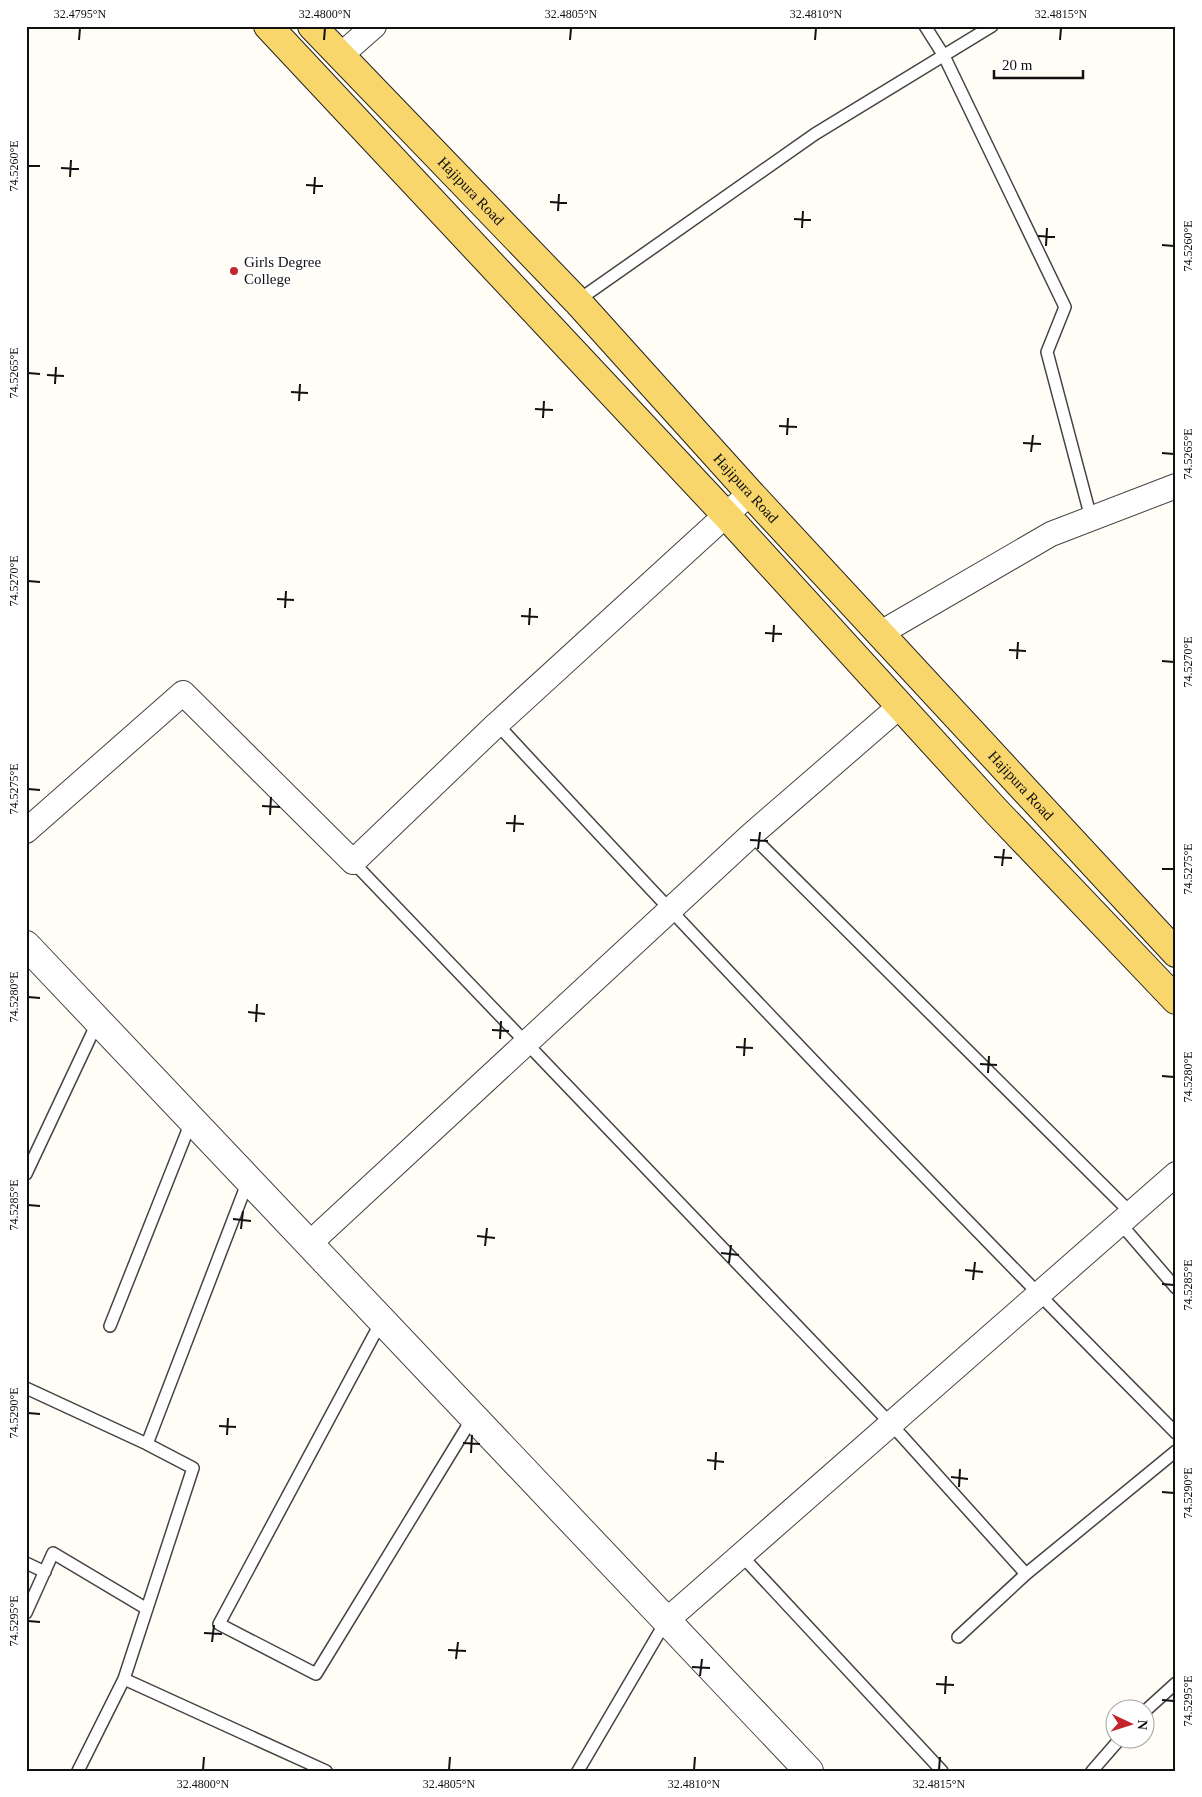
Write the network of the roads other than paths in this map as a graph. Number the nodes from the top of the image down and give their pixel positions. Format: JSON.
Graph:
{"nodes":[{"id":1,"x":268,"y":26,"type":"edge"},
{"id":2,"x":312,"y":26,"type":"edge"},
{"id":3,"x":374,"y":26,"type":"edge"},
{"id":4,"x":925,"y":26,"type":"edge"},
{"id":5,"x":992,"y":26,"type":"edge"},
{"id":6,"x":341,"y":55,"type":"junction"},
{"id":7,"x":944,"y":56,"type":"junction"},
{"id":8,"x":577,"y":301,"type":"junction"},
{"id":9,"x":1176,"y":486,"type":"edge"},
{"id":10,"x":750,"y":493,"type":"junction"},
{"id":11,"x":726,"y":515,"type":"junction"},
{"id":12,"x":1092,"y":518,"type":"junction"},
{"id":13,"x":879,"y":634,"type":"junction"},
{"id":14,"x":900,"y":706,"type":"junction"},
{"id":15,"x":497,"y":724,"type":"junction"},
{"id":16,"x":26,"y":831,"type":"edge"},
{"id":17,"x":752,"y":835,"type":"junction"},
{"id":18,"x":353,"y":862,"type":"junction"},
{"id":19,"x":670,"y":911,"type":"junction"},
{"id":20,"x":26,"y":945,"type":"edge"},
{"id":21,"x":1176,"y":953,"type":"edge"},
{"id":22,"x":1176,"y":1000,"type":"edge"},
{"id":23,"x":98,"y":1021,"type":"junction"},
{"id":24,"x":526,"y":1043,"type":"junction"},
{"id":25,"x":192,"y":1120,"type":"junction"},
{"id":26,"x":26,"y":1174,"type":"edge"},
{"id":27,"x":1176,"y":1174,"type":"edge"},
{"id":28,"x":249,"y":1180,"type":"junction"},
{"id":29,"x":1125,"y":1218,"type":"junction"},
{"id":30,"x":309,"y":1244,"type":"junction"},
{"id":31,"x":1176,"y":1288,"type":"edge"},
{"id":32,"x":1038,"y":1295,"type":"junction"},
{"id":33,"x":382,"y":1320,"type":"junction"},
{"id":34,"x":110,"y":1326,"type":"dead end"},
{"id":35,"x":26,"y":1388,"type":"edge"},
{"id":36,"x":473,"y":1417,"type":"junction"},
{"id":37,"x":891,"y":1424,"type":"junction"},
{"id":38,"x":1176,"y":1433,"type":"edge"},
{"id":39,"x":147,"y":1444,"type":"junction"},
{"id":40,"x":1176,"y":1451,"type":"edge"},
{"id":41,"x":741,"y":1555,"type":"junction"},
{"id":42,"x":26,"y":1563,"type":"edge"},
{"id":43,"x":45,"y":1572,"type":"junction"},
{"id":44,"x":1026,"y":1574,"type":"junction"},
{"id":45,"x":148,"y":1609,"type":"junction"},
{"id":46,"x":26,"y":1614,"type":"edge"},
{"id":47,"x":666,"y":1621,"type":"junction"},
{"id":48,"x":958,"y":1638,"type":"dead end"},
{"id":49,"x":124,"y":1679,"type":"junction"},
{"id":50,"x":1176,"y":1683,"type":"edge"},
{"id":51,"x":1154,"y":1703,"type":"edge"},
{"id":52,"x":1110,"y":1750,"type":"edge"},
{"id":53,"x":78,"y":1771,"type":"edge"},
{"id":54,"x":326,"y":1771,"type":"edge"},
{"id":55,"x":578,"y":1771,"type":"edge"},
{"id":56,"x":809,"y":1771,"type":"edge"},
{"id":57,"x":942,"y":1771,"type":"edge"},
{"id":58,"x":1092,"y":1771,"type":"edge"}],
"edges":[{"from":1,"to":11,"type":"main road"},
{"from":2,"to":6,"type":"main road","name":"Hajipura Road"},
{"from":3,"to":6,"type":"street"},
{"from":4,"to":7,"type":"lane"},
{"from":5,"to":7,"type":"lane"},
{"from":6,"to":8,"type":"main road","name":"Hajipura Road"},
{"from":7,"to":8,"type":"lane"},
{"from":7,"to":12,"type":"lane"},
{"from":8,"to":10,"type":"main road","name":"Hajipura Road"},
{"from":9,"to":12,"type":"street"},
{"from":10,"to":11,"type":"street"},
{"from":10,"to":13,"type":"main road","name":"Hajipura Road"},
{"from":11,"to":14,"type":"main road"},
{"from":11,"to":15,"type":"street"},
{"from":12,"to":13,"type":"street"},
{"from":13,"to":21,"type":"main road","name":"Hajipura Road"},
{"from":14,"to":17,"type":"street"},
{"from":14,"to":22,"type":"main road"},
{"from":15,"to":18,"type":"street"},
{"from":15,"to":19,"type":"lane"},
{"from":16,"to":18,"type":"street"},
{"from":17,"to":19,"type":"street"},
{"from":17,"to":29,"type":"lane"},
{"from":18,"to":24,"type":"lane"},
{"from":19,"to":24,"type":"street"},
{"from":19,"to":32,"type":"lane"},
{"from":20,"to":23,"type":"street"},
{"from":23,"to":25,"type":"street"},
{"from":23,"to":26,"type":"lane"},
{"from":24,"to":30,"type":"street"},
{"from":24,"to":37,"type":"lane"},
{"from":25,"to":28,"type":"street"},
{"from":25,"to":34,"type":"lane"},
{"from":27,"to":29,"type":"street"},
{"from":28,"to":30,"type":"street"},
{"from":28,"to":39,"type":"lane"},
{"from":29,"to":31,"type":"lane"},
{"from":29,"to":32,"type":"street"},
{"from":30,"to":33,"type":"street"},
{"from":32,"to":37,"type":"street"},
{"from":32,"to":38,"type":"lane"},
{"from":33,"to":36,"type":"street"},
{"from":33,"to":36,"type":"lane"},
{"from":35,"to":39,"type":"lane"},
{"from":36,"to":47,"type":"street"},
{"from":37,"to":41,"type":"street"},
{"from":37,"to":44,"type":"lane"},
{"from":39,"to":45,"type":"lane"},
{"from":40,"to":44,"type":"lane"},
{"from":41,"to":47,"type":"street"},
{"from":41,"to":57,"type":"lane"},
{"from":42,"to":43,"type":"lane"},
{"from":43,"to":45,"type":"lane"},
{"from":43,"to":46,"type":"lane"},
{"from":44,"to":48,"type":"lane"},
{"from":45,"to":49,"type":"lane"},
{"from":47,"to":55,"type":"lane"},
{"from":47,"to":56,"type":"street"},
{"from":49,"to":53,"type":"lane"},
{"from":49,"to":54,"type":"lane"},
{"from":50,"to":51,"type":"lane"},
{"from":52,"to":58,"type":"lane"}]}
